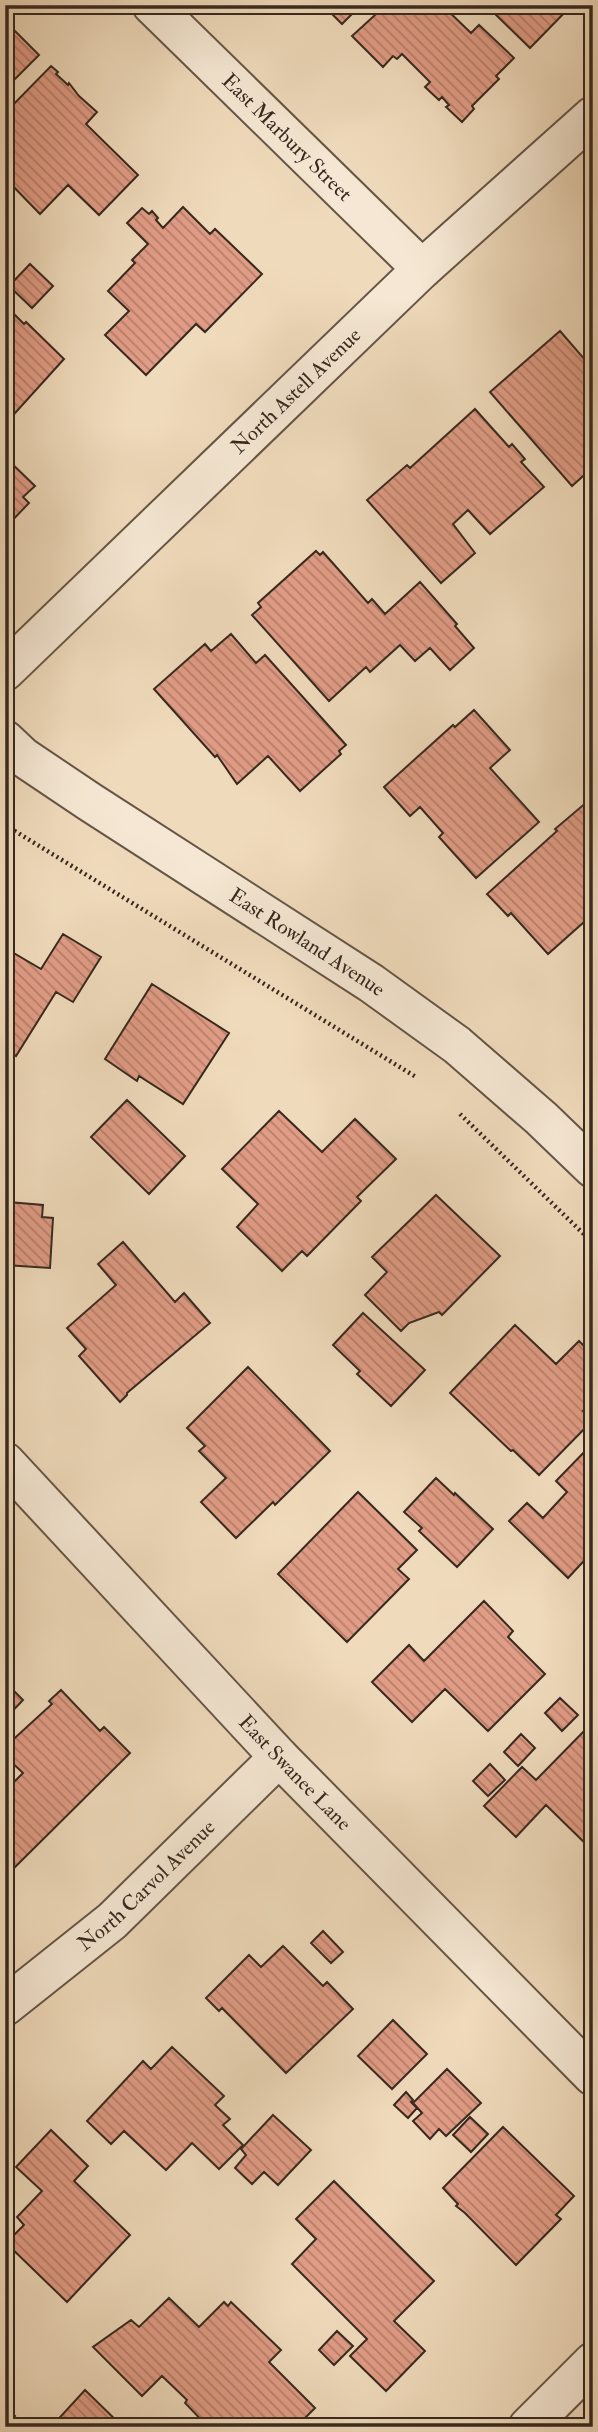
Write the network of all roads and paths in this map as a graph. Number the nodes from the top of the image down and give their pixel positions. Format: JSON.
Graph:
{"nodes":[{"id":1,"x":152,"y":5,"type":"edge"},
{"id":2,"x":593,"y":116,"type":"edge"},
{"id":3,"x":422,"y":269,"type":"junction"},
{"id":4,"x":5,"y":671,"type":"edge"},
{"id":5,"x":5,"y":740,"type":"edge"},
{"id":6,"x":5,"y":825,"type":"edge"},
{"id":7,"x":421,"y":1080,"type":"dead end"},
{"id":8,"x":451,"y":1105,"type":"dead end"},
{"id":9,"x":593,"y":1168,"type":"edge"},
{"id":10,"x":593,"y":1243,"type":"edge"},
{"id":11,"x":5,"y":1462,"type":"edge"},
{"id":12,"x":279,"y":1757,"type":"junction"},
{"id":13,"x":5,"y":2006,"type":"edge"},
{"id":14,"x":593,"y":2076,"type":"edge"},
{"id":15,"x":593,"y":2362,"type":"edge"},
{"id":16,"x":528,"y":2427,"type":"edge"}],
"edges":[{"from":1,"to":3,"type":"street","name":"East Marbury Street"},
{"from":2,"to":3,"type":"street","name":"North Astell Avenue"},
{"from":3,"to":4,"type":"street","name":"North Astell Avenue"},
{"from":5,"to":9,"type":"street","name":"East Rowland Avenue"},
{"from":6,"to":7,"type":"path"},
{"from":8,"to":10,"type":"path"},
{"from":11,"to":12,"type":"street","name":"East Swanee Lane"},
{"from":12,"to":13,"type":"street","name":"North Carvol Avenue"},
{"from":12,"to":14,"type":"street","name":"East Swanee Lane"},
{"from":15,"to":16,"type":"street"}]}
